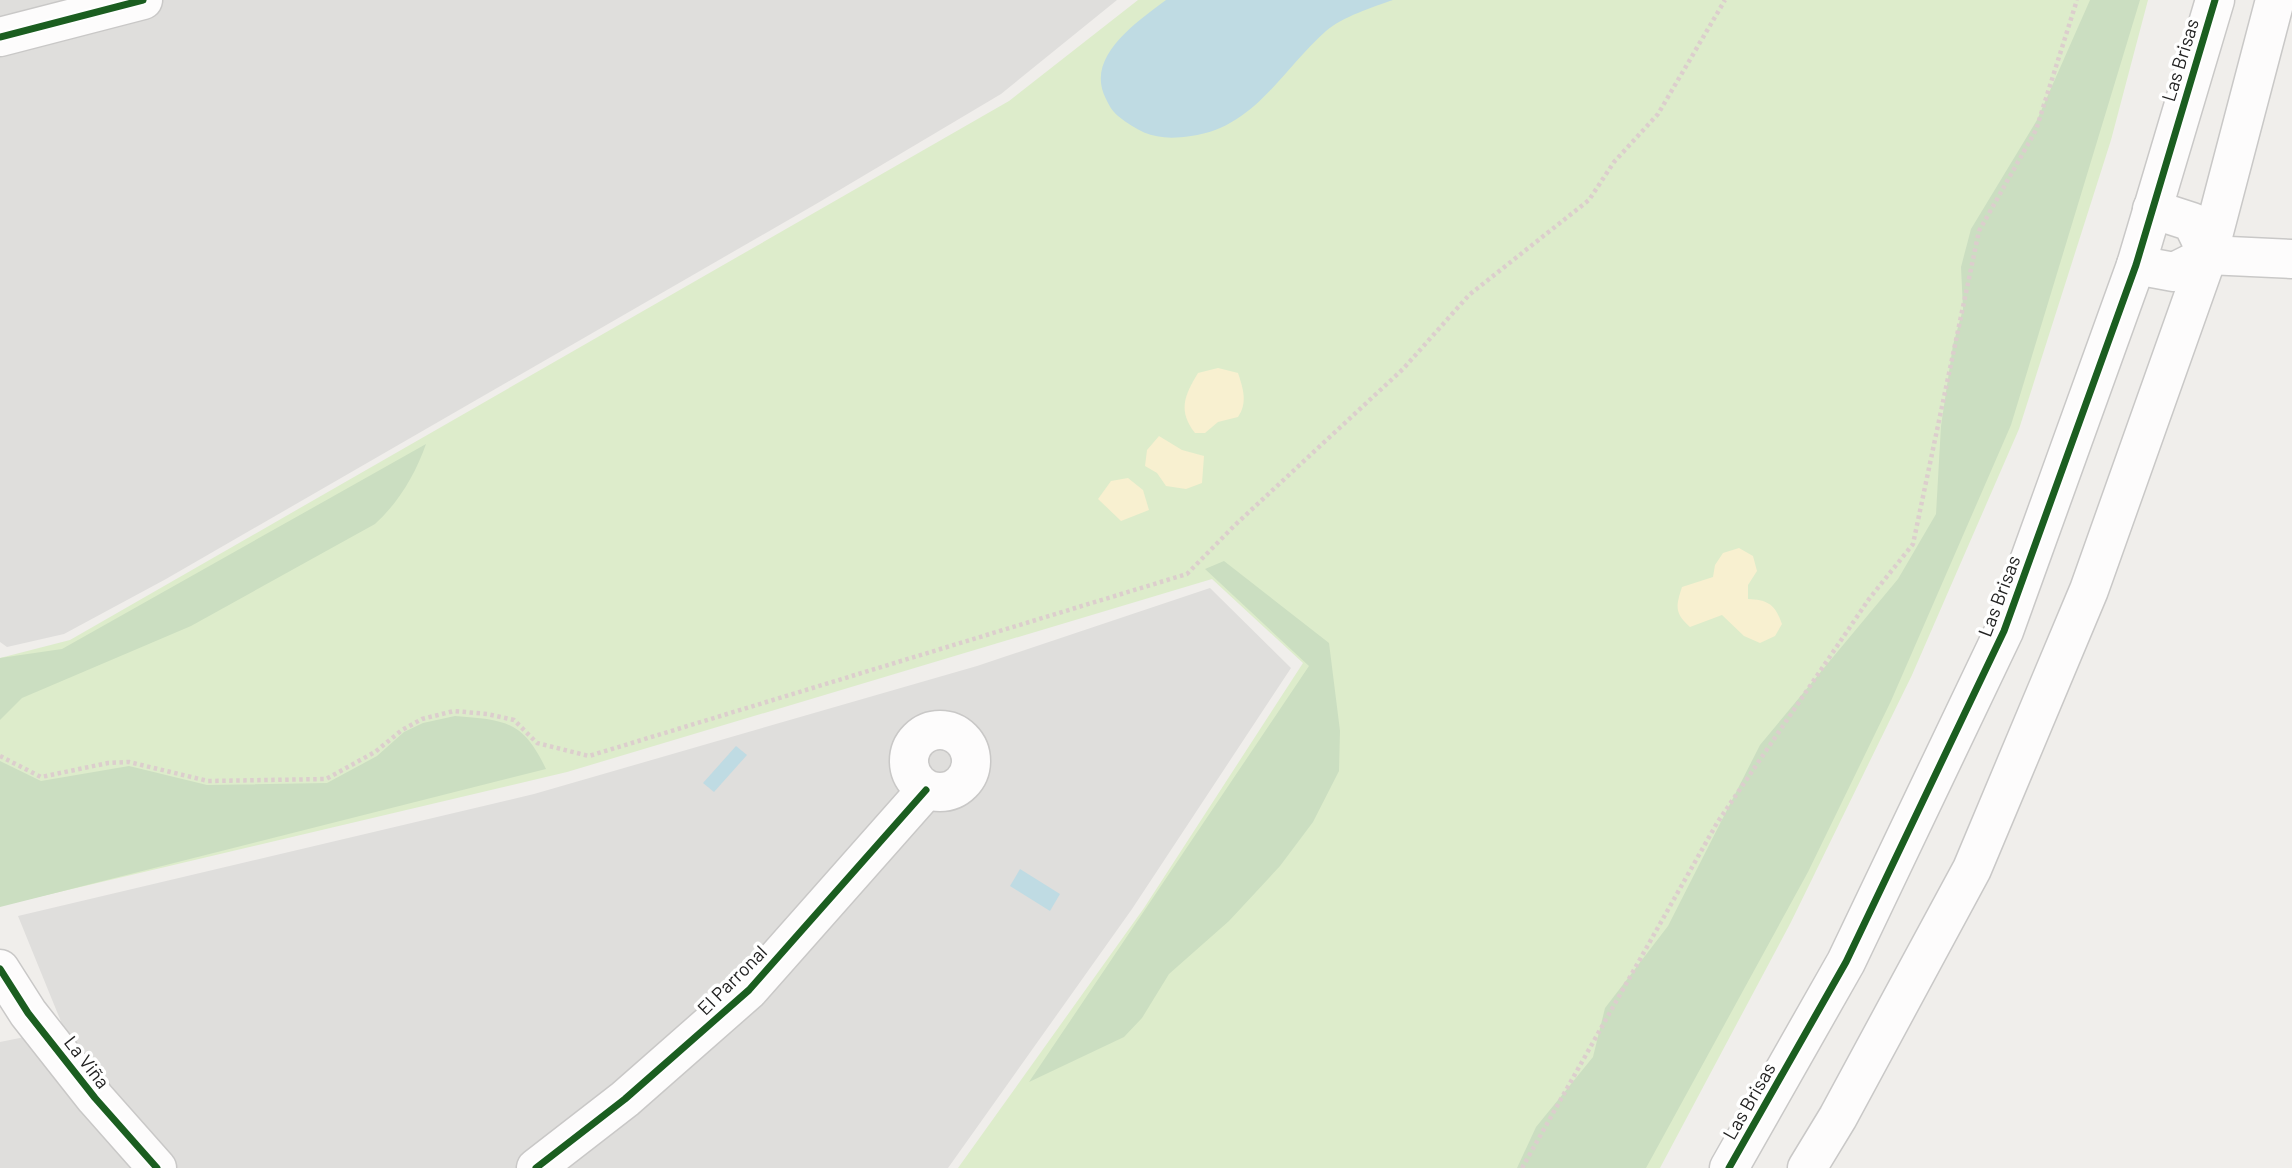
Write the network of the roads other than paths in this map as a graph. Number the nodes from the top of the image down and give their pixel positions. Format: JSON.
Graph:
{"nodes":[{"id":1,"x":143,"y":0,"type":"edge"},
{"id":2,"x":2215,"y":0,"type":"edge"},
{"id":3,"x":2275,"y":0,"type":"edge"},
{"id":4,"x":0,"y":37,"type":"edge"},
{"id":5,"x":2152,"y":209,"type":"junction"},
{"id":6,"x":2208,"y":254,"type":"junction"},
{"id":7,"x":2292,"y":259,"type":"edge"},
{"id":8,"x":2136,"y":265,"type":"junction"},
{"id":9,"x":926,"y":789,"type":"dead end"},
{"id":10,"x":0,"y":969,"type":"edge"},
{"id":11,"x":157,"y":1168,"type":"edge"},
{"id":12,"x":536,"y":1168,"type":"edge"},
{"id":13,"x":1729,"y":1168,"type":"edge"},
{"id":14,"x":1807,"y":1168,"type":"edge"}],
"edges":[{"from":1,"to":4,"type":"street"},
{"from":2,"to":5,"type":"street","name":"Las Brisas"},
{"from":3,"to":6,"type":"street"},
{"from":5,"to":6,"type":"street"},
{"from":5,"to":8,"type":"street","name":"Las Brisas"},
{"from":6,"to":7,"type":"street"},
{"from":6,"to":8,"type":"street"},
{"from":6,"to":14,"type":"street"},
{"from":8,"to":13,"type":"street","name":"Las Brisas"},
{"from":9,"to":12,"type":"street","name":"El Parronal"},
{"from":10,"to":11,"type":"street","name":"La Viña"}]}
